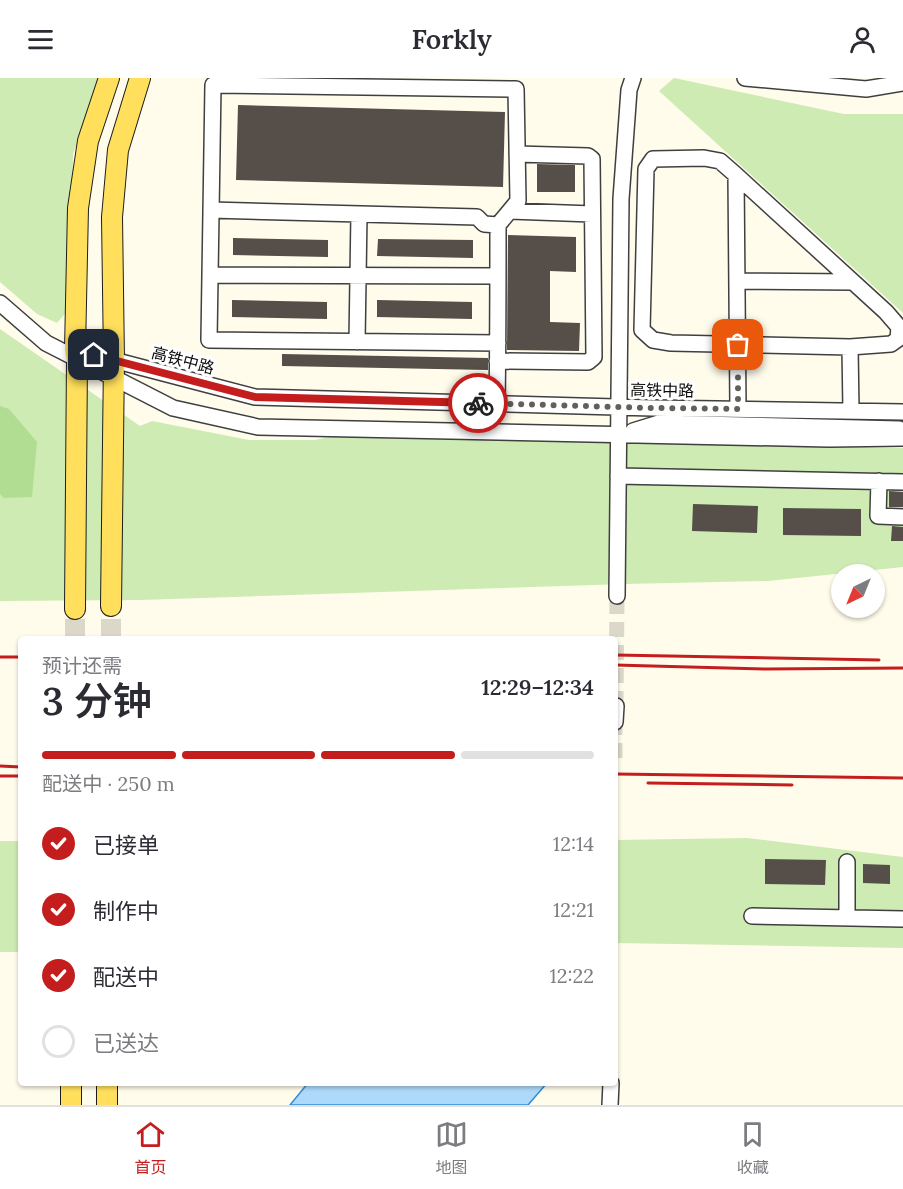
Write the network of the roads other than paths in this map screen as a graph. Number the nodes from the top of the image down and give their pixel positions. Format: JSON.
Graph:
{"nodes":[{"id":1,"x":109,"y":78,"type":"edge"},
{"id":2,"x":140,"y":78,"type":"edge"},
{"id":3,"x":633,"y":78,"type":"edge"},
{"id":4,"x":746,"y":78,"type":"edge"},
{"id":5,"x":903,"y":83,"type":"edge"},
{"id":6,"x":517,"y":154,"type":"junction"},
{"id":7,"x":736,"y":175,"type":"junction"},
{"id":8,"x":211,"y":210,"type":"junction"},
{"id":9,"x":510,"y":211,"type":"junction"},
{"id":10,"x":359,"y":214,"type":"junction"},
{"id":11,"x":592,"y":214,"type":"junction"},
{"id":12,"x":498,"y":225,"type":"junction"},
{"id":13,"x":210,"y":276,"type":"junction"},
{"id":14,"x":358,"y":276,"type":"junction"},
{"id":15,"x":498,"y":276,"type":"junction"},
{"id":16,"x":737,"y":281,"type":"junction"},
{"id":17,"x":853,"y":282,"type":"junction"},
{"id":18,"x":0,"y":303,"type":"edge"},
{"id":19,"x":357,"y":342,"type":"junction"},
{"id":20,"x":498,"y":343,"type":"junction"},
{"id":21,"x":738,"y":345,"type":"junction"},
{"id":22,"x":850,"y":347,"type":"junction"},
{"id":23,"x":76,"y":355,"type":"junction"},
{"id":24,"x":497,"y":361,"type":"junction"},
{"id":25,"x":114,"y":369,"type":"junction"},
{"id":26,"x":497,"y":404,"type":"junction"},
{"id":27,"x":618,"y":407,"type":"junction"},
{"id":28,"x":738,"y":409,"type":"junction"},
{"id":29,"x":851,"y":411,"type":"junction"},
{"id":30,"x":903,"y":412,"type":"edge"},
{"id":31,"x":903,"y":429,"type":"edge"},
{"id":32,"x":619,"y":435,"type":"junction"},
{"id":33,"x":903,"y":438,"type":"edge"},
{"id":34,"x":618,"y":476,"type":"junction"},
{"id":35,"x":879,"y":481,"type":"junction"},
{"id":36,"x":903,"y":482,"type":"edge"},
{"id":37,"x":903,"y":517,"type":"edge"},
{"id":38,"x":617,"y":596,"type":"tunnel mouth"},
{"id":39,"x":111,"y":606,"type":"tunnel mouth"},
{"id":40,"x":75,"y":609,"type":"tunnel mouth"},
{"id":41,"x":847,"y":862,"type":"dead end"},
{"id":42,"x":752,"y":916,"type":"dead end"},
{"id":43,"x":847,"y":918,"type":"junction"},
{"id":44,"x":903,"y":919,"type":"edge"},
{"id":45,"x":71,"y":1086,"type":"edge"},
{"id":46,"x":107,"y":1086,"type":"edge"},
{"id":47,"x":611,"y":1086,"type":"edge"},
{"id":48,"x":71,"y":1105,"type":"edge"},
{"id":49,"x":107,"y":1105,"type":"edge"},
{"id":50,"x":610,"y":1105,"type":"edge"}],
"edges":[{"from":1,"to":23,"type":"main road"},
{"from":2,"to":25,"type":"main road"},
{"from":3,"to":27,"type":"street"},
{"from":4,"to":5,"type":"street"},
{"from":6,"to":8,"type":"street"},
{"from":6,"to":9,"type":"street"},
{"from":6,"to":11,"type":"street"},
{"from":7,"to":16,"type":"street"},
{"from":7,"to":17,"type":"street"},
{"from":7,"to":21,"type":"street"},
{"from":8,"to":10,"type":"street"},
{"from":8,"to":13,"type":"street"},
{"from":9,"to":11,"type":"street"},
{"from":9,"to":12,"type":"street"},
{"from":10,"to":12,"type":"street"},
{"from":10,"to":14,"type":"street"},
{"from":11,"to":24,"type":"street"},
{"from":12,"to":15,"type":"street"},
{"from":13,"to":14,"type":"street"},
{"from":13,"to":19,"type":"street"},
{"from":14,"to":15,"type":"street"},
{"from":14,"to":19,"type":"street"},
{"from":15,"to":20,"type":"street"},
{"from":16,"to":17,"type":"street"},
{"from":16,"to":21,"type":"street"},
{"from":17,"to":22,"type":"street"},
{"from":18,"to":23,"type":"street","name":"高铁中路"},
{"from":19,"to":20,"type":"street"},
{"from":20,"to":24,"type":"street"},
{"from":21,"to":22,"type":"street"},
{"from":21,"to":28,"type":"street"},
{"from":22,"to":29,"type":"street"},
{"from":23,"to":25,"type":"street","name":"高铁中路"},
{"from":23,"to":40,"type":"main road"},
{"from":24,"to":26,"type":"street"},
{"from":25,"to":26,"type":"street","name":"高铁中路"},
{"from":25,"to":32,"type":"street","name":"高铁中路"},
{"from":25,"to":39,"type":"main road"},
{"from":26,"to":27,"type":"street","name":"高铁中路"},
{"from":27,"to":28,"type":"street","name":"高铁中路"},
{"from":27,"to":32,"type":"street"},
{"from":28,"to":29,"type":"street","name":"高铁中路"},
{"from":29,"to":30,"type":"street","name":"高铁中路"},
{"from":31,"to":32,"type":"street","name":"高铁中路"},
{"from":32,"to":33,"type":"street","name":"高铁中路"},
{"from":32,"to":34,"type":"street"},
{"from":34,"to":35,"type":"street"},
{"from":34,"to":38,"type":"street"},
{"from":35,"to":36,"type":"street"},
{"from":35,"to":37,"type":"street"},
{"from":41,"to":43,"type":"street"},
{"from":42,"to":43,"type":"street"},
{"from":43,"to":44,"type":"street"},
{"from":45,"to":48,"type":"main road"},
{"from":46,"to":49,"type":"main road"},
{"from":47,"to":50,"type":"street"}]}
